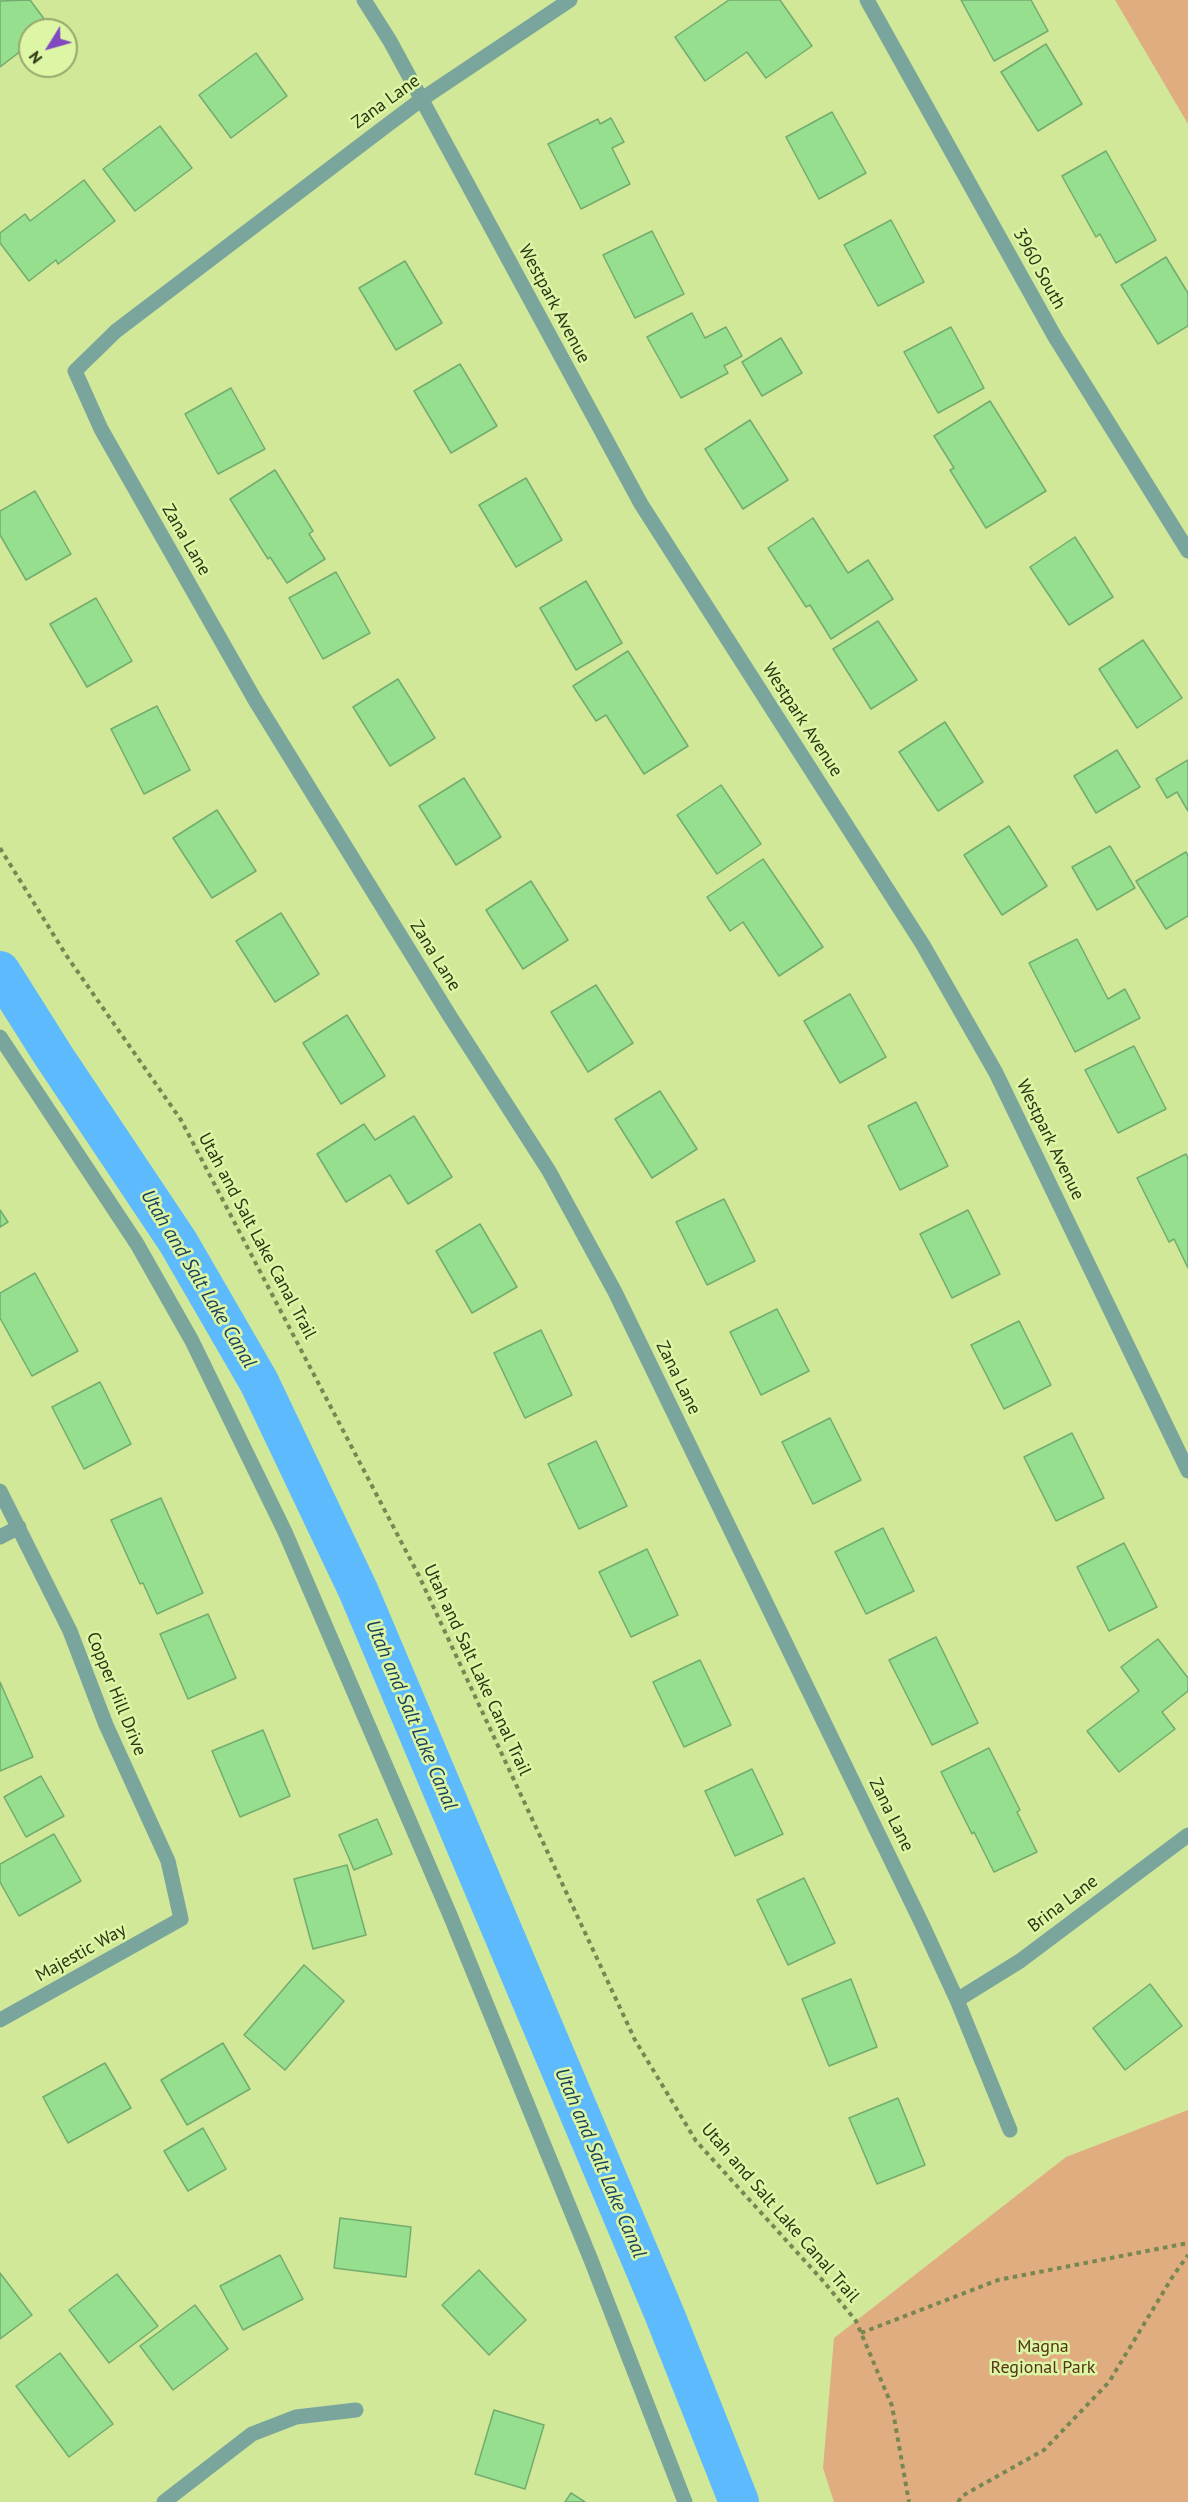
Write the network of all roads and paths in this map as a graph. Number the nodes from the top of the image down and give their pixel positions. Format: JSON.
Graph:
{"nodes":[{"id":1,"x":364,"y":0,"type":"edge"},
{"id":2,"x":570,"y":0,"type":"edge"},
{"id":3,"x":867,"y":0,"type":"edge"},
{"id":4,"x":422,"y":99,"type":"junction"},
{"id":5,"x":1188,"y":551,"type":"edge"},
{"id":6,"x":0,"y":848,"type":"edge"},
{"id":7,"x":0,"y":1037,"type":"edge"},
{"id":8,"x":1188,"y":1471,"type":"edge"},
{"id":9,"x":0,"y":1491,"type":"edge"},
{"id":10,"x":20,"y":1527,"type":"junction"},
{"id":11,"x":0,"y":1537,"type":"edge"},
{"id":12,"x":1188,"y":1834,"type":"edge"},
{"id":13,"x":181,"y":1919,"type":"joint"},
{"id":14,"x":957,"y":2000,"type":"junction"},
{"id":15,"x":0,"y":2020,"type":"edge"},
{"id":16,"x":1010,"y":2130,"type":"dead end"},
{"id":17,"x":1188,"y":2243,"type":"edge"},
{"id":18,"x":1188,"y":2255,"type":"edge"},
{"id":19,"x":861,"y":2333,"type":"junction"},
{"id":20,"x":356,"y":2410,"type":"dead end"},
{"id":21,"x":164,"y":2502,"type":"edge"},
{"id":22,"x":685,"y":2502,"type":"edge"},
{"id":23,"x":909,"y":2502,"type":"edge"},
{"id":24,"x":958,"y":2502,"type":"edge"}],
"edges":[{"from":1,"to":4,"type":"street","name":"Westpark Avenue"},
{"from":2,"to":4,"type":"street","name":"Zana Lane"},
{"from":3,"to":5,"type":"street","name":"3960 South"},
{"from":4,"to":8,"type":"street","name":"Westpark Avenue"},
{"from":4,"to":14,"type":"street","name":"Zana Lane"},
{"from":6,"to":19,"type":"path","name":"Utah and Salt Lake Canal Trail"},
{"from":7,"to":22,"type":"street"},
{"from":9,"to":10,"type":"street","name":"Copper Hill Drive"},
{"from":10,"to":11,"type":"street"},
{"from":10,"to":13,"type":"street","name":"Copper Hill Drive"},
{"from":12,"to":14,"type":"street","name":"Brina Lane"},
{"from":13,"to":15,"type":"street","name":"Majestic Way"},
{"from":14,"to":16,"type":"street","name":"Zana Lane"},
{"from":17,"to":19,"type":"path"},
{"from":18,"to":24,"type":"path"},
{"from":19,"to":23,"type":"path","name":"Utah and Salt Lake Canal Trail"},
{"from":20,"to":21,"type":"street"}]}
